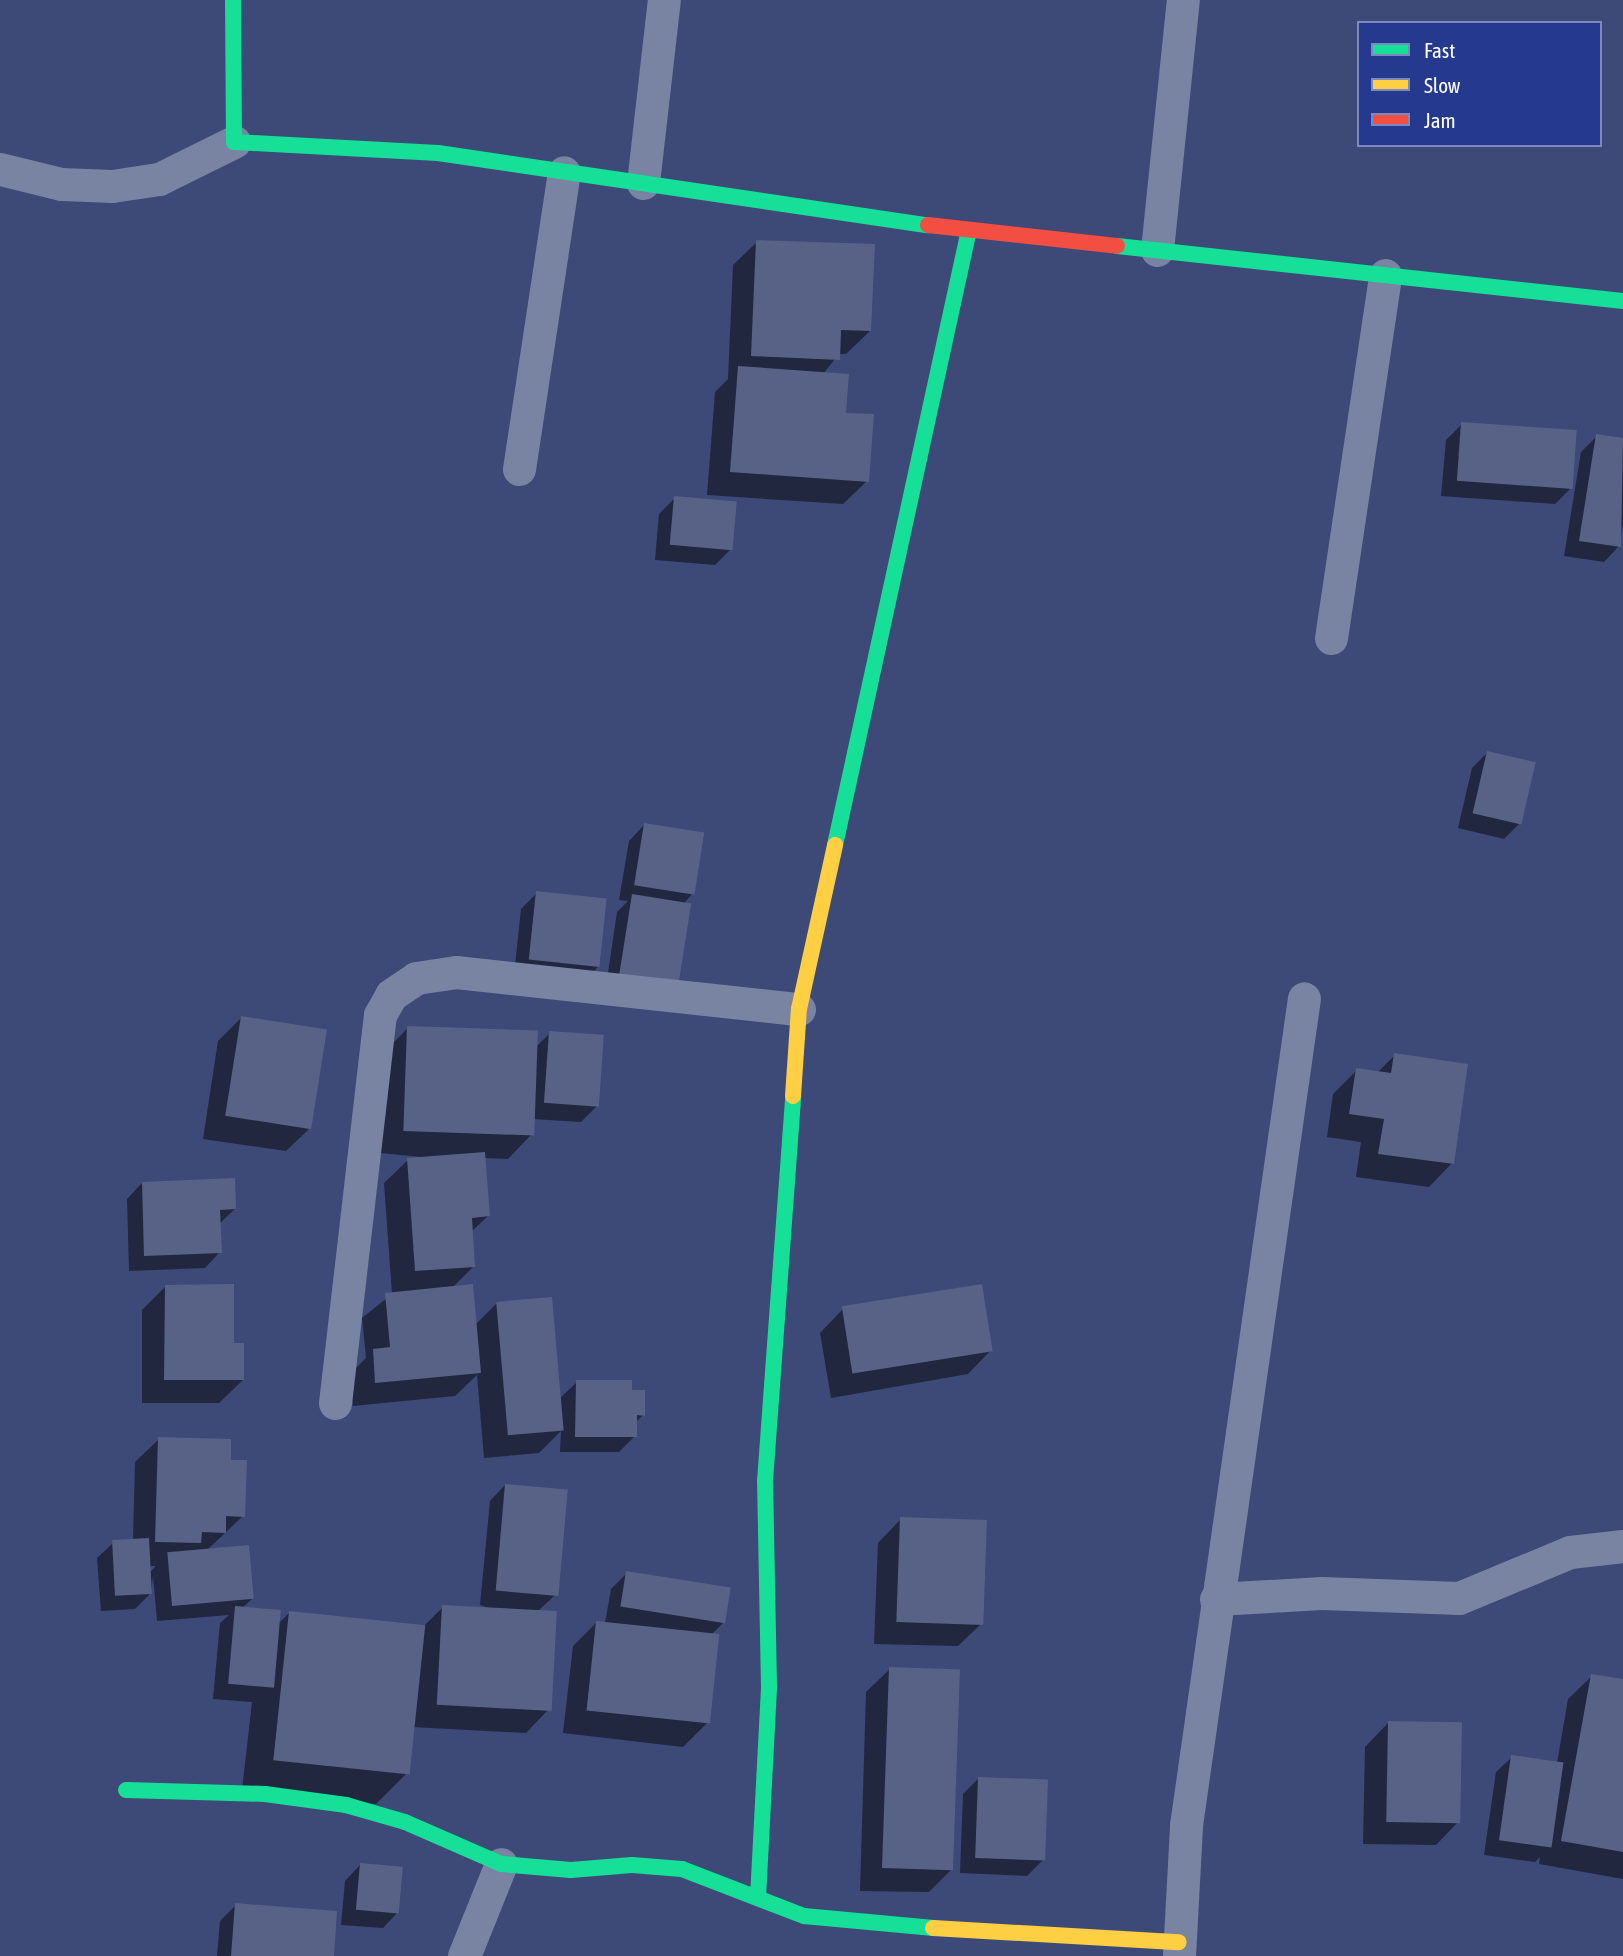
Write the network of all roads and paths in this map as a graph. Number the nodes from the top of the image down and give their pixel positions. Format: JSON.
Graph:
{"nodes":[{"id":1,"x":233,"y":0,"type":"edge"},
{"id":2,"x":664,"y":0,"type":"edge"},
{"id":3,"x":1183,"y":0,"type":"edge"},
{"id":4,"x":234,"y":142,"type":"junction"},
{"id":5,"x":0,"y":169,"type":"edge"},
{"id":6,"x":564,"y":172,"type":"junction"},
{"id":7,"x":643,"y":183,"type":"junction"},
{"id":8,"x":969,"y":230,"type":"junction"},
{"id":9,"x":1157,"y":250,"type":"junction"},
{"id":10,"x":1385,"y":275,"type":"junction"},
{"id":11,"x":1623,"y":301,"type":"edge"},
{"id":12,"x":519,"y":469,"type":"dead end"},
{"id":13,"x":1331,"y":639,"type":"dead end"},
{"id":14,"x":1304,"y":998,"type":"dead end"},
{"id":15,"x":799,"y":1009,"type":"junction"},
{"id":16,"x":335,"y":1403,"type":"dead end"},
{"id":17,"x":1623,"y":1546,"type":"edge"},
{"id":18,"x":1216,"y":1599,"type":"junction"},
{"id":19,"x":126,"y":1790,"type":"dead end"},
{"id":20,"x":501,"y":1864,"type":"junction"},
{"id":21,"x":758,"y":1898,"type":"junction"},
{"id":22,"x":1179,"y":1949,"type":"edge"},
{"id":23,"x":464,"y":1956,"type":"edge"}],
"edges":[{"from":1,"to":4,"type":"street"},
{"from":2,"to":7,"type":"street"},
{"from":3,"to":9,"type":"street"},
{"from":4,"to":5,"type":"street"},
{"from":4,"to":6,"type":"street"},
{"from":6,"to":7,"type":"street"},
{"from":6,"to":12,"type":"street"},
{"from":7,"to":8,"type":"street"},
{"from":8,"to":9,"type":"street"},
{"from":8,"to":15,"type":"street"},
{"from":9,"to":10,"type":"street"},
{"from":10,"to":11,"type":"street"},
{"from":10,"to":13,"type":"street"},
{"from":14,"to":18,"type":"street"},
{"from":15,"to":16,"type":"street"},
{"from":15,"to":21,"type":"street"},
{"from":17,"to":18,"type":"street"},
{"from":18,"to":22,"type":"street"},
{"from":19,"to":20,"type":"street"},
{"from":20,"to":21,"type":"street"},
{"from":20,"to":23,"type":"street"},
{"from":21,"to":22,"type":"street"}]}
